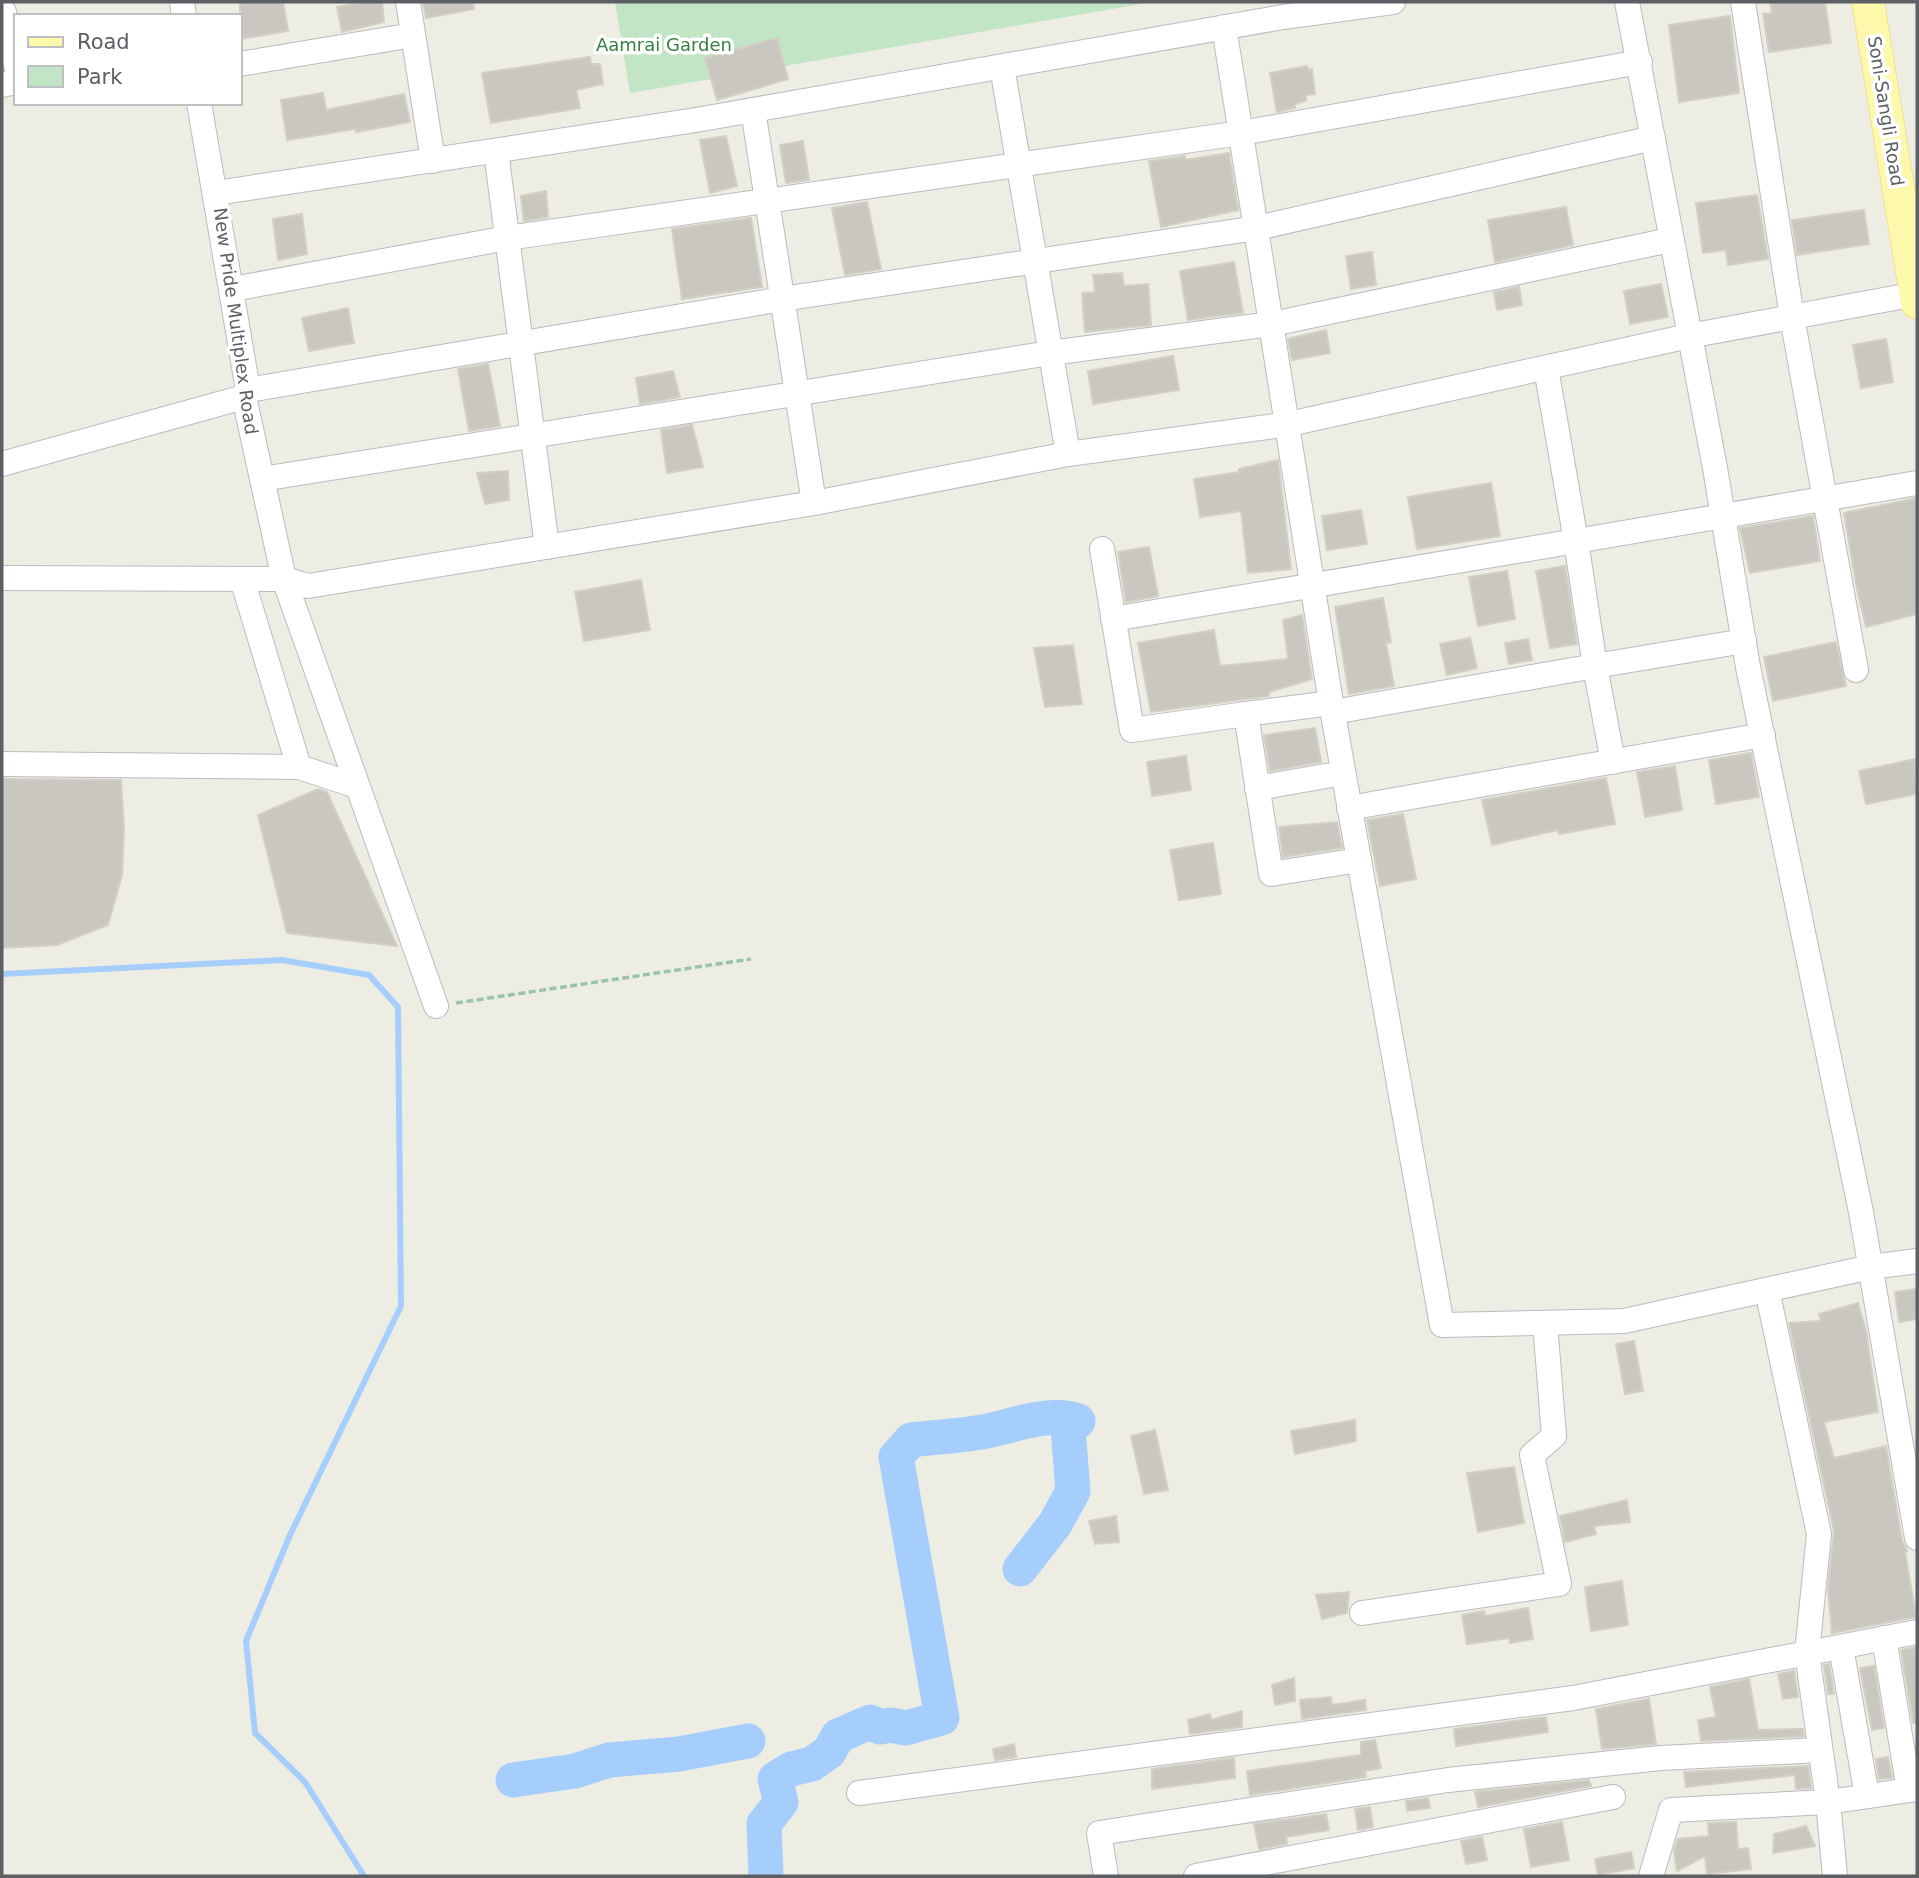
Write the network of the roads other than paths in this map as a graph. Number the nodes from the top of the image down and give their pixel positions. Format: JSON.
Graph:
{"nodes":[{"id":1,"x":408,"y":2,"type":"edge"},
{"id":2,"x":1393,"y":2,"type":"edge"},
{"id":3,"x":1627,"y":2,"type":"edge"},
{"id":4,"x":1743,"y":2,"type":"edge"},
{"id":5,"x":1868,"y":2,"type":"edge"},
{"id":6,"x":2,"y":12,"type":"edge"},
{"id":7,"x":1224,"y":27,"type":"junction"},
{"id":8,"x":413,"y":35,"type":"junction"},
{"id":9,"x":14,"y":57,"type":"edge"},
{"id":10,"x":1640,"y":62,"type":"junction"},
{"id":11,"x":242,"y":64,"type":"edge"},
{"id":12,"x":1002,"y":67,"type":"junction"},
{"id":13,"x":199,"y":105,"type":"edge"},
{"id":14,"x":753,"y":110,"type":"junction"},
{"id":15,"x":1241,"y":134,"type":"junction"},
{"id":16,"x":1653,"y":138,"type":"junction"},
{"id":17,"x":496,"y":151,"type":"junction"},
{"id":18,"x":433,"y":161,"type":"junction"},
{"id":19,"x":1021,"y":166,"type":"junction"},
{"id":20,"x":216,"y":193,"type":"junction"},
{"id":21,"x":767,"y":201,"type":"junction"},
{"id":22,"x":1257,"y":228,"type":"junction"},
{"id":23,"x":507,"y":238,"type":"junction"},
{"id":24,"x":1670,"y":240,"type":"junction"},
{"id":25,"x":1035,"y":261,"type":"junction"},
{"id":26,"x":233,"y":289,"type":"junction"},
{"id":27,"x":1917,"y":298,"type":"edge"},
{"id":28,"x":782,"y":299,"type":"junction"},
{"id":29,"x":1792,"y":317,"type":"junction"},
{"id":30,"x":1272,"y":324,"type":"junction"},
{"id":31,"x":1689,"y":336,"type":"junction"},
{"id":32,"x":521,"y":342,"type":"junction"},
{"id":33,"x":1050,"y":353,"type":"junction"},
{"id":34,"x":1546,"y":368,"type":"junction"},
{"id":35,"x":246,"y":394,"type":"junction"},
{"id":36,"x":797,"y":395,"type":"junction"},
{"id":37,"x":1289,"y":424,"type":"junction"},
{"id":38,"x":533,"y":436,"type":"junction"},
{"id":39,"x":1068,"y":454,"type":"junction"},
{"id":40,"x":2,"y":464,"type":"edge"},
{"id":41,"x":262,"y":480,"type":"junction"},
{"id":42,"x":1917,"y":483,"type":"edge"},
{"id":43,"x":1825,"y":499,"type":"junction"},
{"id":44,"x":814,"y":503,"type":"junction"},
{"id":45,"x":1723,"y":516,"type":"junction"},
{"id":46,"x":1576,"y":541,"type":"junction"},
{"id":47,"x":547,"y":547,"type":"junction"},
{"id":48,"x":1102,"y":549,"type":"dead end"},
{"id":49,"x":2,"y":578,"type":"edge"},
{"id":50,"x":242,"y":579,"type":"junction"},
{"id":51,"x":284,"y":579,"type":"junction"},
{"id":52,"x":1314,"y":587,"type":"junction"},
{"id":53,"x":1113,"y":619,"type":"junction"},
{"id":54,"x":1744,"y":641,"type":"junction"},
{"id":55,"x":1595,"y":666,"type":"junction"},
{"id":56,"x":1856,"y":670,"type":"dead end"},
{"id":57,"x":1332,"y":708,"type":"junction"},
{"id":58,"x":1246,"y":714,"type":"junction"},
{"id":59,"x":1763,"y":735,"type":"junction"},
{"id":60,"x":1613,"y":762,"type":"junction"},
{"id":61,"x":2,"y":764,"type":"edge"},
{"id":62,"x":299,"y":767,"type":"junction"},
{"id":63,"x":1343,"y":773,"type":"junction"},
{"id":64,"x":357,"y":786,"type":"junction"},
{"id":65,"x":1257,"y":788,"type":"junction"},
{"id":66,"x":1349,"y":808,"type":"junction"},
{"id":67,"x":1359,"y":860,"type":"junction"},
{"id":68,"x":436,"y":1006,"type":"road end"},
{"id":69,"x":1917,"y":1261,"type":"edge"},
{"id":70,"x":1871,"y":1267,"type":"junction"},
{"id":71,"x":1767,"y":1290,"type":"junction"},
{"id":72,"x":1545,"y":1323,"type":"junction"},
{"id":73,"x":1908,"y":1430,"type":"edge"},
{"id":74,"x":1917,"y":1537,"type":"edge"},
{"id":75,"x":1362,"y":1613,"type":"dead end"},
{"id":76,"x":1917,"y":1632,"type":"edge"},
{"id":77,"x":1884,"y":1638,"type":"junction"},
{"id":78,"x":1841,"y":1647,"type":"junction"},
{"id":79,"x":1807,"y":1653,"type":"junction"},
{"id":80,"x":1820,"y":1750,"type":"junction"},
{"id":81,"x":1913,"y":1790,"type":"edge"},
{"id":82,"x":859,"y":1793,"type":"dead end"},
{"id":83,"x":1867,"y":1796,"type":"junction"},
{"id":84,"x":1613,"y":1797,"type":"dead end"},
{"id":85,"x":1828,"y":1802,"type":"junction"},
{"id":86,"x":1107,"y":1876,"type":"edge"},
{"id":87,"x":1196,"y":1876,"type":"edge"},
{"id":88,"x":1651,"y":1876,"type":"edge"},
{"id":89,"x":1835,"y":1876,"type":"edge"}],
"edges":[{"from":1,"to":8,"type":"street"},
{"from":2,"to":7,"type":"street"},
{"from":3,"to":10,"type":"street"},
{"from":4,"to":29,"type":"street"},
{"from":5,"to":27,"type":"main road","name":"Soni-Sangli Road"},
{"from":6,"to":9,"type":"street"},
{"from":7,"to":12,"type":"street"},
{"from":7,"to":15,"type":"street"},
{"from":8,"to":11,"type":"street"},
{"from":8,"to":18,"type":"street"},
{"from":10,"to":15,"type":"street"},
{"from":10,"to":16,"type":"street"},
{"from":12,"to":14,"type":"street"},
{"from":12,"to":19,"type":"street"},
{"from":13,"to":20,"type":"street","name":"New Pride Multiplex Road"},
{"from":14,"to":17,"type":"street"},
{"from":14,"to":21,"type":"street"},
{"from":15,"to":19,"type":"street"},
{"from":15,"to":22,"type":"street"},
{"from":16,"to":22,"type":"street"},
{"from":16,"to":24,"type":"street"},
{"from":17,"to":18,"type":"street"},
{"from":17,"to":23,"type":"street"},
{"from":18,"to":20,"type":"street"},
{"from":19,"to":21,"type":"street"},
{"from":19,"to":25,"type":"street"},
{"from":20,"to":26,"type":"street","name":"New Pride Multiplex Road"},
{"from":21,"to":23,"type":"street"},
{"from":21,"to":28,"type":"street"},
{"from":22,"to":25,"type":"street"},
{"from":22,"to":30,"type":"street"},
{"from":23,"to":26,"type":"street"},
{"from":23,"to":32,"type":"street"},
{"from":24,"to":30,"type":"street"},
{"from":24,"to":31,"type":"street"},
{"from":25,"to":28,"type":"street"},
{"from":25,"to":33,"type":"street"},
{"from":26,"to":35,"type":"street","name":"New Pride Multiplex Road"},
{"from":27,"to":29,"type":"street"},
{"from":28,"to":32,"type":"street"},
{"from":28,"to":36,"type":"street"},
{"from":29,"to":31,"type":"street"},
{"from":29,"to":43,"type":"street"},
{"from":30,"to":33,"type":"street"},
{"from":30,"to":37,"type":"street"},
{"from":31,"to":34,"type":"street"},
{"from":31,"to":45,"type":"street"},
{"from":32,"to":35,"type":"street"},
{"from":32,"to":38,"type":"street"},
{"from":33,"to":36,"type":"street"},
{"from":33,"to":39,"type":"street"},
{"from":34,"to":37,"type":"street"},
{"from":34,"to":46,"type":"street"},
{"from":35,"to":40,"type":"street"},
{"from":35,"to":41,"type":"street","name":"New Pride Multiplex Road"},
{"from":36,"to":38,"type":"street"},
{"from":36,"to":44,"type":"street"},
{"from":37,"to":39,"type":"street"},
{"from":37,"to":52,"type":"street"},
{"from":38,"to":41,"type":"street"},
{"from":38,"to":47,"type":"street"},
{"from":39,"to":44,"type":"street"},
{"from":41,"to":51,"type":"street","name":"New Pride Multiplex Road"},
{"from":42,"to":43,"type":"street"},
{"from":43,"to":45,"type":"street"},
{"from":43,"to":56,"type":"street"},
{"from":44,"to":47,"type":"street"},
{"from":45,"to":46,"type":"street"},
{"from":45,"to":54,"type":"street"},
{"from":46,"to":52,"type":"street"},
{"from":46,"to":55,"type":"street"},
{"from":47,"to":51,"type":"street"},
{"from":48,"to":53,"type":"street"},
{"from":49,"to":50,"type":"street"},
{"from":50,"to":51,"type":"street"},
{"from":50,"to":62,"type":"street"},
{"from":51,"to":64,"type":"street","name":"New Pride Multiplex Road"},
{"from":52,"to":53,"type":"street"},
{"from":52,"to":57,"type":"street"},
{"from":53,"to":58,"type":"street"},
{"from":54,"to":55,"type":"street"},
{"from":54,"to":59,"type":"street"},
{"from":55,"to":57,"type":"street"},
{"from":55,"to":60,"type":"street"},
{"from":57,"to":58,"type":"street"},
{"from":57,"to":63,"type":"street"},
{"from":58,"to":65,"type":"street"},
{"from":59,"to":60,"type":"street"},
{"from":59,"to":70,"type":"street"},
{"from":60,"to":66,"type":"street"},
{"from":61,"to":62,"type":"street"},
{"from":62,"to":64,"type":"street"},
{"from":63,"to":65,"type":"street"},
{"from":63,"to":66,"type":"street"},
{"from":64,"to":68,"type":"street","name":"New Pride Multiplex Road"},
{"from":65,"to":67,"type":"street"},
{"from":66,"to":67,"type":"street"},
{"from":67,"to":72,"type":"street"},
{"from":69,"to":70,"type":"street"},
{"from":70,"to":71,"type":"street"},
{"from":70,"to":73,"type":"street"},
{"from":71,"to":72,"type":"street"},
{"from":71,"to":79,"type":"street"},
{"from":72,"to":75,"type":"street"},
{"from":73,"to":74,"type":"street"},
{"from":76,"to":77,"type":"street"},
{"from":77,"to":78,"type":"street"},
{"from":77,"to":81,"type":"street"},
{"from":78,"to":79,"type":"street"},
{"from":78,"to":83,"type":"street"},
{"from":79,"to":80,"type":"street"},
{"from":79,"to":82,"type":"street"},
{"from":80,"to":85,"type":"street"},
{"from":80,"to":86,"type":"street"},
{"from":81,"to":83,"type":"street"},
{"from":83,"to":85,"type":"street"},
{"from":84,"to":87,"type":"street"},
{"from":85,"to":88,"type":"street"},
{"from":85,"to":89,"type":"street"}]}
